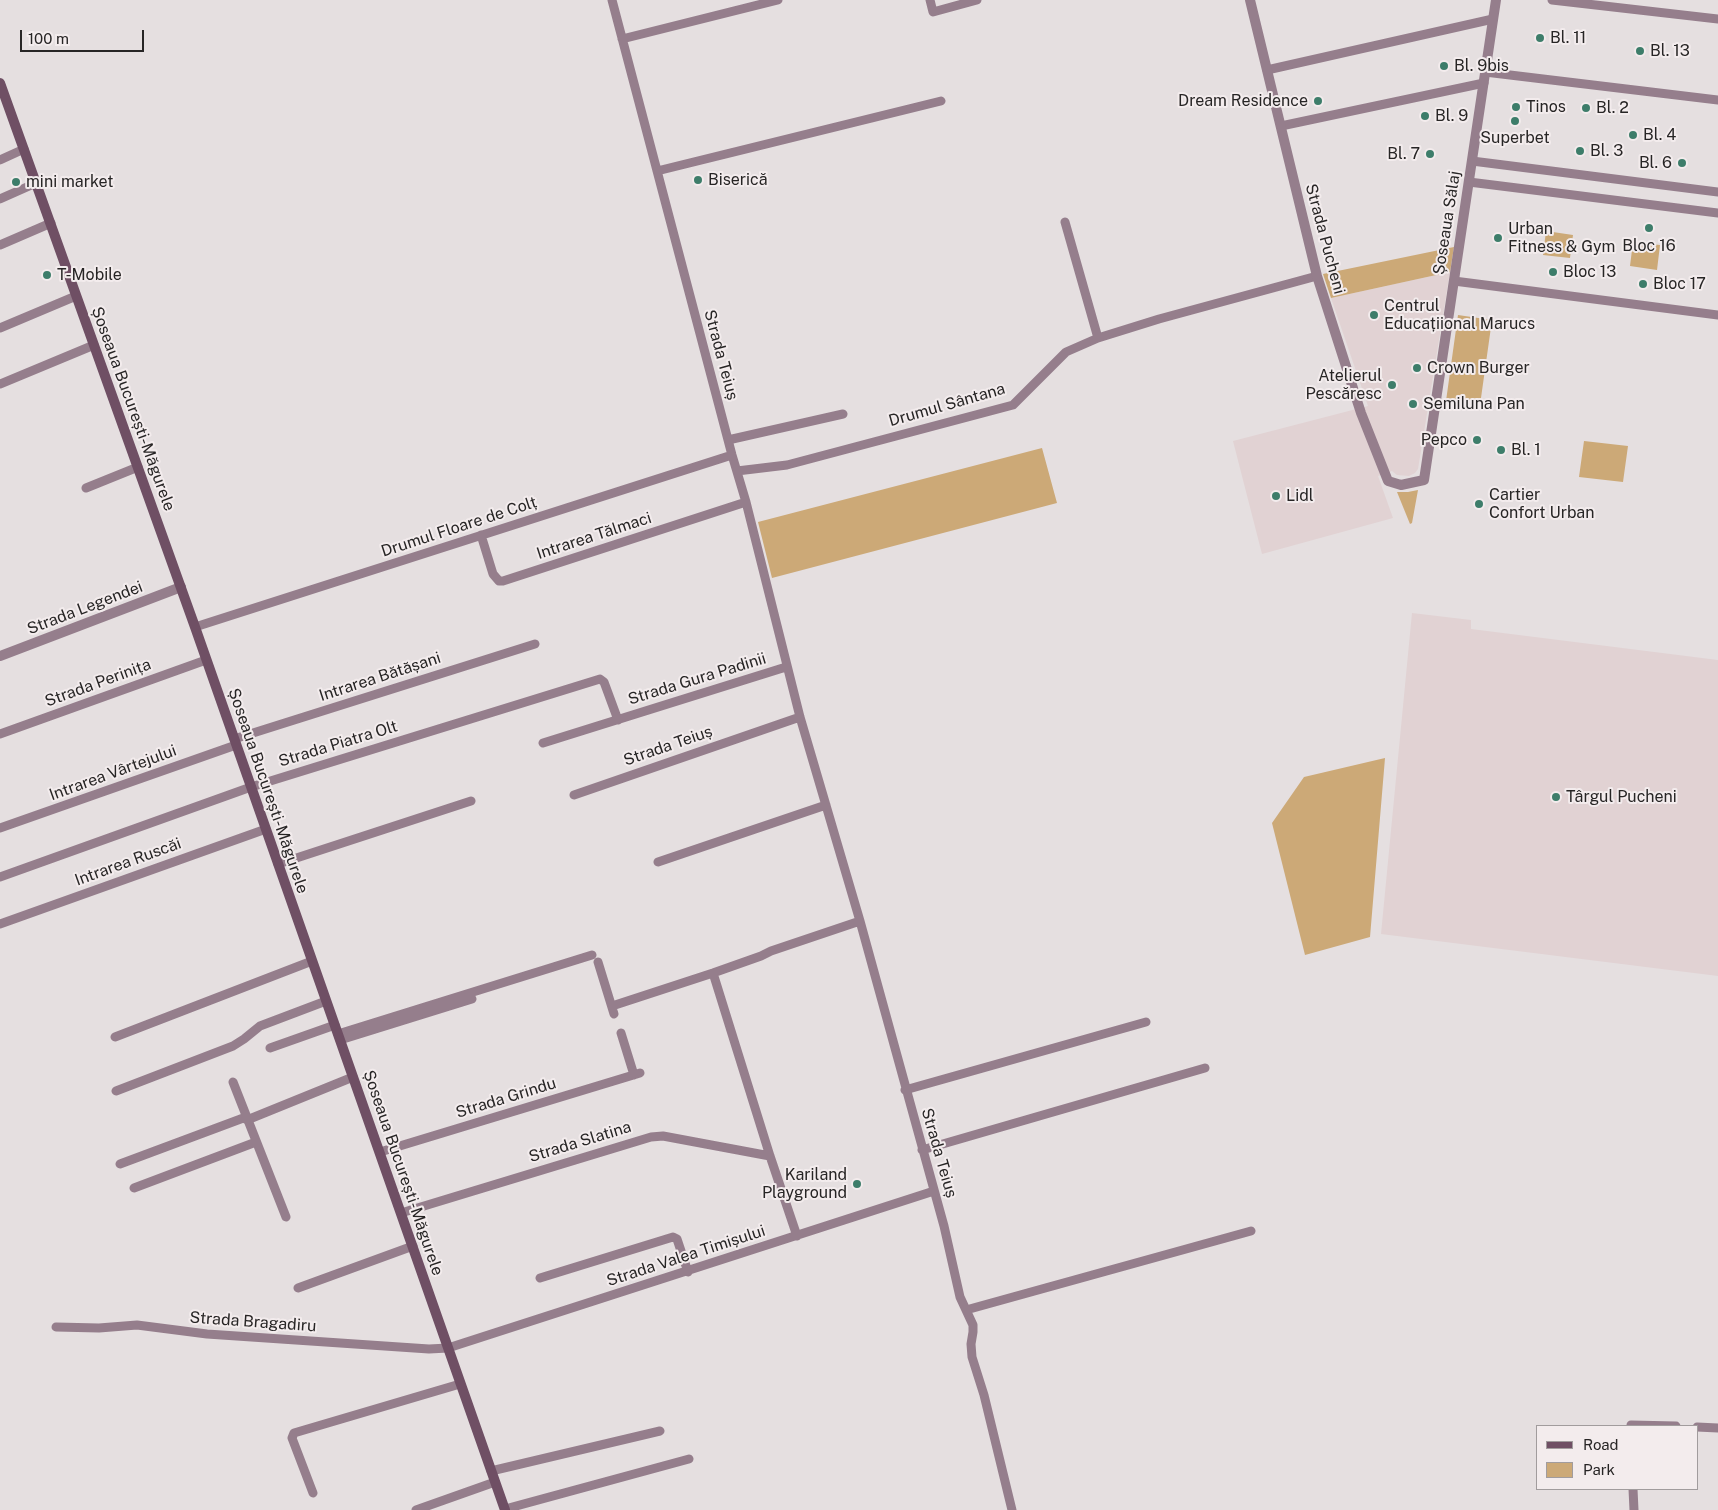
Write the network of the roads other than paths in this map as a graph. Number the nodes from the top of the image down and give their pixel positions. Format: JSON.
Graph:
{"nodes":[{"id":1,"x":612,"y":0,"type":"edge"},
{"id":2,"x":778,"y":0,"type":"edge"},
{"id":3,"x":930,"y":0,"type":"edge"},
{"id":4,"x":977,"y":0,"type":"edge"},
{"id":5,"x":1250,"y":0,"type":"edge"},
{"id":6,"x":1496,"y":0,"type":"edge"},
{"id":7,"x":1552,"y":0,"type":"edge"},
{"id":8,"x":1493,"y":19,"type":"junction"},
{"id":9,"x":1718,"y":19,"type":"edge"},
{"id":10,"x":622,"y":39,"type":"junction"},
{"id":11,"x":1267,"y":70,"type":"junction"},
{"id":12,"x":1485,"y":72,"type":"junction"},
{"id":13,"x":0,"y":83,"type":"edge"},
{"id":14,"x":1484,"y":83,"type":"junction"},
{"id":15,"x":1718,"y":100,"type":"edge"},
{"id":16,"x":942,"y":101,"type":"dead end"},
{"id":17,"x":1281,"y":126,"type":"junction"},
{"id":18,"x":24,"y":149,"type":"junction"},
{"id":19,"x":0,"y":160,"type":"edge"},
{"id":20,"x":1472,"y":161,"type":"junction"},
{"id":21,"x":657,"y":171,"type":"junction"},
{"id":22,"x":1469,"y":182,"type":"junction"},
{"id":23,"x":36,"y":183,"type":"junction"},
{"id":24,"x":1718,"y":192,"type":"edge"},
{"id":25,"x":0,"y":199,"type":"edge"},
{"id":26,"x":1718,"y":213,"type":"edge"},
{"id":27,"x":1065,"y":222,"type":"dead end"},
{"id":28,"x":50,"y":223,"type":"junction"},
{"id":29,"x":0,"y":245,"type":"edge"},
{"id":30,"x":1318,"y":276,"type":"junction"},
{"id":31,"x":1454,"y":281,"type":"junction"},
{"id":32,"x":76,"y":296,"type":"junction"},
{"id":33,"x":1718,"y":314,"type":"edge"},
{"id":34,"x":0,"y":328,"type":"edge"},
{"id":35,"x":1098,"y":338,"type":"junction"},
{"id":36,"x":94,"y":345,"type":"junction"},
{"id":37,"x":0,"y":384,"type":"edge"},
{"id":38,"x":843,"y":414,"type":"dead end"},
{"id":39,"x":728,"y":440,"type":"junction"},
{"id":40,"x":732,"y":456,"type":"junction"},
{"id":41,"x":138,"y":467,"type":"junction"},
{"id":42,"x":737,"y":471,"type":"junction"},
{"id":43,"x":1424,"y":480,"type":"joint"},
{"id":44,"x":86,"y":488,"type":"dead end"},
{"id":45,"x":746,"y":502,"type":"junction"},
{"id":46,"x":481,"y":535,"type":"junction"},
{"id":47,"x":181,"y":588,"type":"junction"},
{"id":48,"x":195,"y":627,"type":"junction"},
{"id":49,"x":535,"y":644,"type":"dead end"},
{"id":50,"x":0,"y":656,"type":"edge"},
{"id":51,"x":206,"y":660,"type":"junction"},
{"id":52,"x":786,"y":667,"type":"junction"},
{"id":53,"x":603,"y":680,"type":"joint"},
{"id":54,"x":800,"y":717,"type":"junction"},
{"id":55,"x":618,"y":720,"type":"junction"},
{"id":56,"x":0,"y":734,"type":"edge"},
{"id":57,"x":235,"y":742,"type":"junction"},
{"id":58,"x":543,"y":743,"type":"dead end"},
{"id":59,"x":251,"y":787,"type":"junction"},
{"id":60,"x":574,"y":795,"type":"dead end"},
{"id":61,"x":471,"y":801,"type":"dead end"},
{"id":62,"x":826,"y":804,"type":"junction"},
{"id":63,"x":0,"y":828,"type":"edge"},
{"id":64,"x":266,"y":829,"type":"junction"},
{"id":65,"x":658,"y":862,"type":"dead end"},
{"id":66,"x":278,"y":864,"type":"junction"},
{"id":67,"x":0,"y":877,"type":"edge"},
{"id":68,"x":860,"y":921,"type":"junction"},
{"id":69,"x":0,"y":924,"type":"edge"},
{"id":70,"x":312,"y":961,"type":"junction"},
{"id":71,"x":713,"y":973,"type":"junction"},
{"id":72,"x":472,"y":999,"type":"dead end"},
{"id":73,"x":326,"y":1001,"type":"junction"},
{"id":74,"x":1146,"y":1022,"type":"dead end"},
{"id":75,"x":337,"y":1033,"type":"junction"},
{"id":76,"x":621,"y":1033,"type":"dead end"},
{"id":77,"x":115,"y":1036,"type":"dead end"},
{"id":78,"x":270,"y":1048,"type":"dead end"},
{"id":79,"x":1205,"y":1068,"type":"dead end"},
{"id":80,"x":353,"y":1077,"type":"junction"},
{"id":81,"x":233,"y":1082,"type":"dead end"},
{"id":82,"x":905,"y":1090,"type":"junction"},
{"id":83,"x":116,"y":1091,"type":"dead end"},
{"id":84,"x":247,"y":1118,"type":"junction"},
{"id":85,"x":256,"y":1142,"type":"junction"},
{"id":86,"x":922,"y":1150,"type":"junction"},
{"id":87,"x":380,"y":1152,"type":"junction"},
{"id":88,"x":770,"y":1156,"type":"junction"},
{"id":89,"x":120,"y":1164,"type":"dead end"},
{"id":90,"x":134,"y":1188,"type":"dead end"},
{"id":91,"x":934,"y":1191,"type":"junction"},
{"id":92,"x":401,"y":1213,"type":"junction"},
{"id":93,"x":286,"y":1217,"type":"dead end"},
{"id":94,"x":1250,"y":1231,"type":"dead end"},
{"id":95,"x":797,"y":1236,"type":"junction"},
{"id":96,"x":413,"y":1246,"type":"junction"},
{"id":97,"x":688,"y":1272,"type":"junction"},
{"id":98,"x":540,"y":1278,"type":"dead end"},
{"id":99,"x":298,"y":1288,"type":"dead end"},
{"id":100,"x":966,"y":1310,"type":"junction"},
{"id":101,"x":56,"y":1327,"type":"dead end"},
{"id":102,"x":448,"y":1348,"type":"junction"},
{"id":103,"x":460,"y":1384,"type":"junction"},
{"id":104,"x":1698,"y":1427,"type":"edge"},
{"id":105,"x":1718,"y":1428,"type":"edge"},
{"id":106,"x":660,"y":1431,"type":"dead end"},
{"id":107,"x":689,"y":1459,"type":"dead end"},
{"id":108,"x":491,"y":1471,"type":"junction"},
{"id":109,"x":495,"y":1482,"type":"junction"},
{"id":110,"x":1633,"y":1490,"type":"edge"},
{"id":111,"x":313,"y":1493,"type":"dead end"},
{"id":112,"x":505,"y":1509,"type":"edge"},
{"id":113,"x":416,"y":1510,"type":"edge"},
{"id":114,"x":1012,"y":1510,"type":"edge"},
{"id":115,"x":1634,"y":1510,"type":"edge"}],
"edges":[{"from":1,"to":10,"type":"street","name":"Strada Teiuș"},
{"from":2,"to":10,"type":"street"},
{"from":3,"to":4,"type":"street"},
{"from":5,"to":11,"type":"street","name":"Strada Pucheni"},
{"from":6,"to":8,"type":"street","name":"Șoseaua Sălaj"},
{"from":7,"to":9,"type":"street"},
{"from":8,"to":11,"type":"street"},
{"from":8,"to":12,"type":"street","name":"Șoseaua Sălaj"},
{"from":10,"to":21,"type":"street","name":"Strada Teiuș"},
{"from":11,"to":17,"type":"street","name":"Strada Pucheni"},
{"from":12,"to":14,"type":"street","name":"Șoseaua Sălaj"},
{"from":12,"to":15,"type":"street"},
{"from":13,"to":18,"type":"main road","name":"Șoseaua București-Măgurele"},
{"from":14,"to":17,"type":"street"},
{"from":14,"to":20,"type":"street","name":"Șoseaua Sălaj"},
{"from":16,"to":21,"type":"street"},
{"from":17,"to":30,"type":"street","name":"Strada Pucheni"},
{"from":18,"to":19,"type":"street"},
{"from":18,"to":23,"type":"main road","name":"Șoseaua București-Măgurele"},
{"from":20,"to":22,"type":"street","name":"Șoseaua Sălaj"},
{"from":20,"to":24,"type":"street"},
{"from":21,"to":39,"type":"street","name":"Strada Teiuș"},
{"from":22,"to":26,"type":"street"},
{"from":22,"to":31,"type":"street","name":"Șoseaua Sălaj"},
{"from":23,"to":25,"type":"street"},
{"from":23,"to":28,"type":"main road","name":"Șoseaua București-Măgurele"},
{"from":27,"to":35,"type":"street"},
{"from":28,"to":29,"type":"street"},
{"from":28,"to":32,"type":"main road","name":"Șoseaua București-Măgurele"},
{"from":30,"to":35,"type":"street","name":"Drumul Sântana"},
{"from":30,"to":43,"type":"street","name":"Strada Pucheni"},
{"from":31,"to":33,"type":"street"},
{"from":31,"to":43,"type":"street","name":"Șoseaua Sălaj"},
{"from":32,"to":34,"type":"street"},
{"from":32,"to":36,"type":"main road","name":"Șoseaua București-Măgurele"},
{"from":35,"to":42,"type":"street","name":"Drumul Sântana"},
{"from":36,"to":37,"type":"street"},
{"from":36,"to":41,"type":"main road","name":"Șoseaua București-Măgurele"},
{"from":38,"to":39,"type":"street"},
{"from":39,"to":40,"type":"street","name":"Strada Teiuș"},
{"from":40,"to":42,"type":"street","name":"Strada Teiuș"},
{"from":40,"to":46,"type":"street","name":"Drumul Floare de Colț"},
{"from":41,"to":44,"type":"street"},
{"from":41,"to":47,"type":"main road","name":"Șoseaua București-Măgurele"},
{"from":42,"to":45,"type":"street","name":"Strada Teiuș"},
{"from":45,"to":46,"type":"street","name":"Intrarea Tălmaci"},
{"from":45,"to":52,"type":"street","name":"Strada Teiuș"},
{"from":46,"to":48,"type":"street","name":"Drumul Floare de Colț"},
{"from":47,"to":48,"type":"main road","name":"Șoseaua București-Măgurele"},
{"from":47,"to":50,"type":"street","name":"Strada Legendei"},
{"from":48,"to":51,"type":"main road","name":"Șoseaua București-Măgurele"},
{"from":49,"to":57,"type":"street","name":"Intrarea Bătășani"},
{"from":51,"to":56,"type":"street","name":"Strada Perinița"},
{"from":51,"to":57,"type":"main road","name":"Șoseaua București-Măgurele"},
{"from":52,"to":54,"type":"street","name":"Strada Teiuș"},
{"from":52,"to":55,"type":"street","name":"Strada Gura Padinii"},
{"from":53,"to":55,"type":"street","name":"Strada Gura Padinii"},
{"from":53,"to":59,"type":"street","name":"Strada Piatra Olt"},
{"from":54,"to":60,"type":"street","name":"Strada Teiuș"},
{"from":54,"to":62,"type":"street","name":"Strada Teiuș"},
{"from":55,"to":58,"type":"street","name":"Strada Gura Padinii"},
{"from":57,"to":59,"type":"main road","name":"Șoseaua București-Măgurele"},
{"from":57,"to":63,"type":"street","name":"Intrarea Vârtejului"},
{"from":59,"to":64,"type":"main road","name":"Șoseaua București-Măgurele"},
{"from":59,"to":67,"type":"street","name":"Strada Piatra Olt"},
{"from":61,"to":66,"type":"street"},
{"from":62,"to":65,"type":"street"},
{"from":62,"to":68,"type":"street","name":"Strada Teiuș"},
{"from":64,"to":66,"type":"main road","name":"Șoseaua București-Măgurele"},
{"from":64,"to":69,"type":"street","name":"Intrarea Ruscăi"},
{"from":66,"to":70,"type":"main road","name":"Șoseaua București-Măgurele"},
{"from":68,"to":71,"type":"street"},
{"from":68,"to":82,"type":"street","name":"Strada Teiuș"},
{"from":70,"to":73,"type":"main road","name":"Șoseaua București-Măgurele"},
{"from":70,"to":77,"type":"street"},
{"from":71,"to":75,"type":"street"},
{"from":71,"to":88,"type":"street"},
{"from":72,"to":75,"type":"street"},
{"from":73,"to":75,"type":"main road","name":"Șoseaua București-Măgurele"},
{"from":73,"to":83,"type":"street"},
{"from":74,"to":82,"type":"street"},
{"from":75,"to":78,"type":"street"},
{"from":75,"to":80,"type":"main road","name":"Șoseaua București-Măgurele"},
{"from":76,"to":87,"type":"street","name":"Strada Grindu"},
{"from":79,"to":86,"type":"street"},
{"from":80,"to":84,"type":"street"},
{"from":80,"to":87,"type":"main road","name":"Șoseaua București-Măgurele"},
{"from":81,"to":84,"type":"street"},
{"from":82,"to":86,"type":"street","name":"Strada Teiuș"},
{"from":84,"to":85,"type":"street"},
{"from":84,"to":89,"type":"street"},
{"from":85,"to":90,"type":"street"},
{"from":85,"to":93,"type":"street"},
{"from":86,"to":91,"type":"street","name":"Strada Teiuș"},
{"from":87,"to":92,"type":"main road","name":"Șoseaua București-Măgurele"},
{"from":88,"to":92,"type":"street","name":"Strada Slatina"},
{"from":88,"to":95,"type":"street"},
{"from":91,"to":95,"type":"street","name":"Strada Valea Timișului"},
{"from":91,"to":100,"type":"street","name":"Strada Teiuș"},
{"from":92,"to":96,"type":"main road","name":"Șoseaua București-Măgurele"},
{"from":94,"to":100,"type":"street"},
{"from":95,"to":97,"type":"street","name":"Strada Valea Timișului"},
{"from":96,"to":99,"type":"street"},
{"from":96,"to":102,"type":"main road","name":"Șoseaua București-Măgurele"},
{"from":97,"to":98,"type":"street"},
{"from":97,"to":102,"type":"street","name":"Strada Valea Timișului"},
{"from":100,"to":114,"type":"street","name":"Strada Teiuș"},
{"from":101,"to":102,"type":"street","name":"Strada Bragadiru"},
{"from":102,"to":103,"type":"main road","name":"Șoseaua București-Măgurele"},
{"from":103,"to":108,"type":"main road","name":"Șoseaua București-Măgurele"},
{"from":103,"to":111,"type":"street"},
{"from":104,"to":105,"type":"street"},
{"from":106,"to":108,"type":"street"},
{"from":107,"to":112,"type":"street"},
{"from":108,"to":109,"type":"main road","name":"Șoseaua București-Măgurele"},
{"from":109,"to":112,"type":"main road","name":"Șoseaua București-Măgurele"},
{"from":109,"to":113,"type":"street"},
{"from":110,"to":115,"type":"street"}]}
